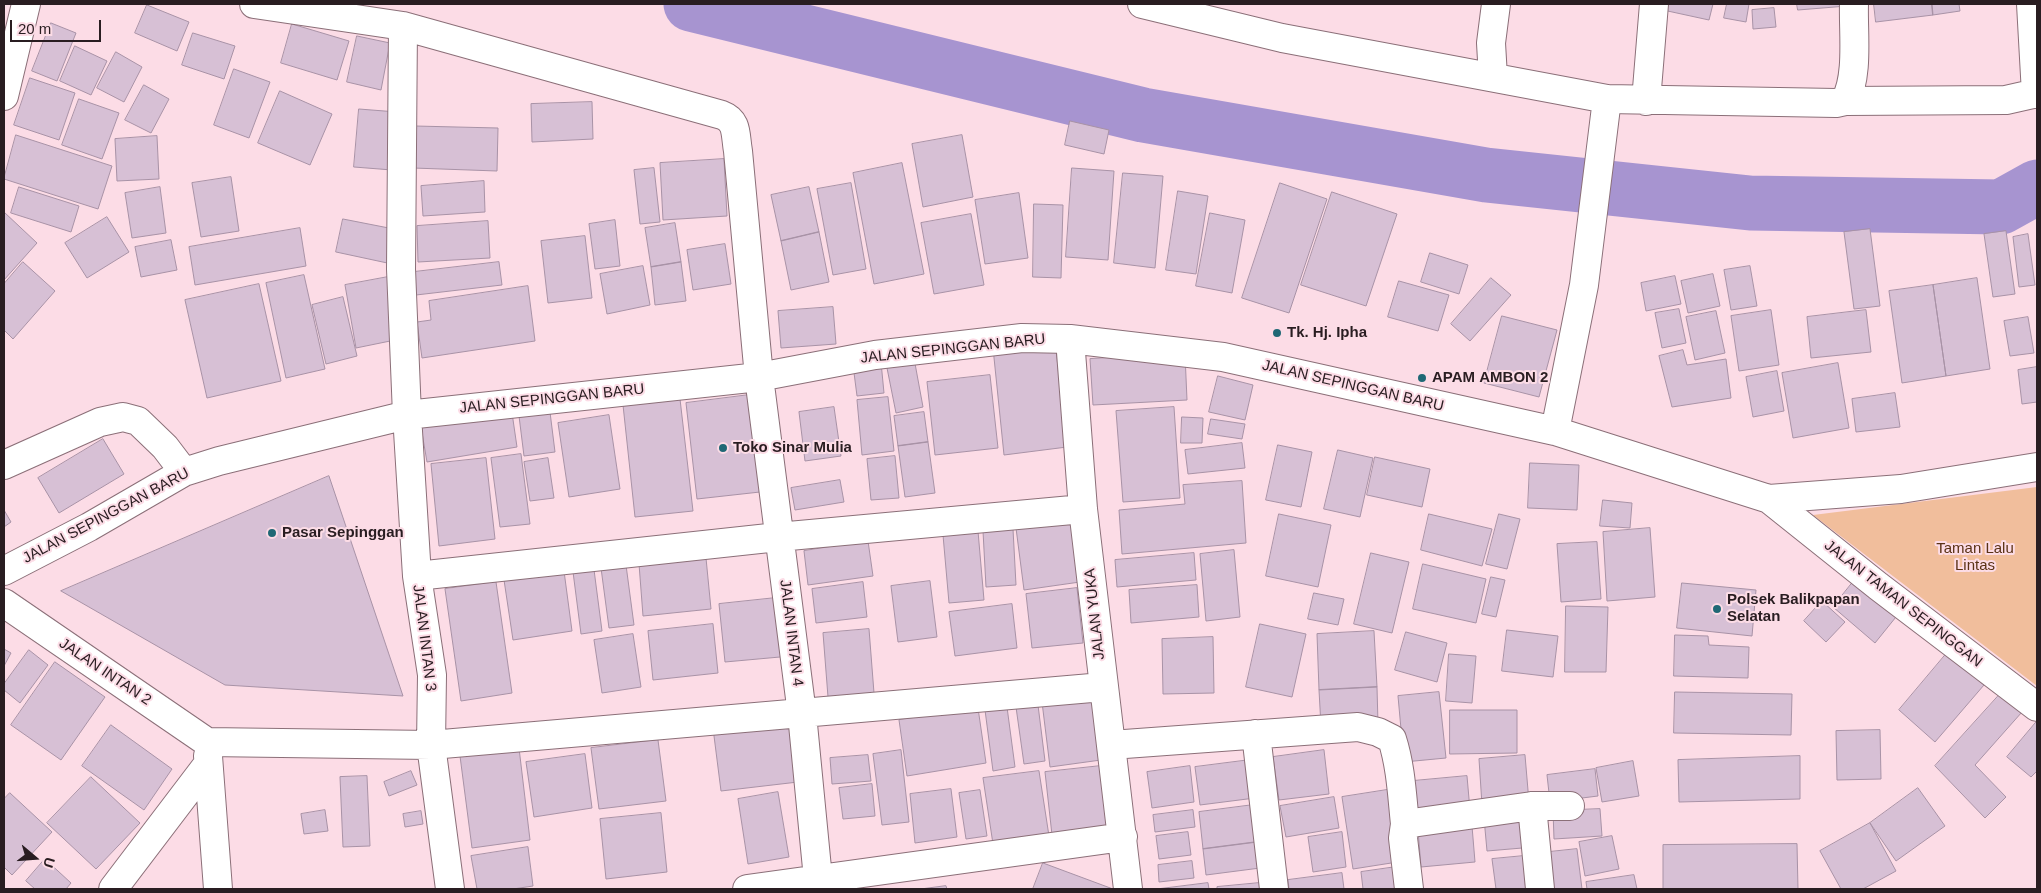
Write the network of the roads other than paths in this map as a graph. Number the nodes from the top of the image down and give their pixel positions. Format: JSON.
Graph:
{"nodes":[{"id":1,"x":26,"y":4,"type":"edge"},
{"id":2,"x":254,"y":4,"type":"edge"},
{"id":3,"x":1142,"y":4,"type":"edge"},
{"id":4,"x":1496,"y":4,"type":"edge"},
{"id":5,"x":1654,"y":4,"type":"edge"},
{"id":6,"x":1854,"y":4,"type":"edge"},
{"id":7,"x":2030,"y":4,"type":"edge"},
{"id":8,"x":403,"y":26,"type":"junction"},
{"id":9,"x":1493,"y":77,"type":"junction"},
{"id":10,"x":2037,"y":94,"type":"edge"},
{"id":11,"x":4,"y":96,"type":"edge"},
{"id":12,"x":1646,"y":100,"type":"junction"},
{"id":13,"x":1845,"y":101,"type":"junction"},
{"id":14,"x":1606,"y":110,"type":"junction"},
{"id":15,"x":1070,"y":338,"type":"junction"},
{"id":16,"x":759,"y":377,"type":"junction"},
{"id":17,"x":407,"y":415,"type":"junction"},
{"id":18,"x":1555,"y":431,"type":"junction"},
{"id":19,"x":4,"y":465,"type":"edge"},
{"id":20,"x":2037,"y":467,"type":"edge"},
{"id":21,"x":184,"y":472,"type":"junction"},
{"id":22,"x":1769,"y":499,"type":"junction"},
{"id":23,"x":1083,"y":509,"type":"junction"},
{"id":24,"x":778,"y":537,"type":"junction"},
{"id":25,"x":4,"y":571,"type":"edge"},
{"id":26,"x":416,"y":576,"type":"junction"},
{"id":27,"x":4,"y":603,"type":"edge"},
{"id":28,"x":1103,"y":686,"type":"junction"},
{"id":29,"x":2037,"y":707,"type":"edge"},
{"id":30,"x":802,"y":714,"type":"junction"},
{"id":31,"x":1256,"y":734,"type":"junction"},
{"id":32,"x":431,"y":745,"type":"junction"},
{"id":33,"x":1111,"y":745,"type":"junction"},
{"id":34,"x":208,"y":753,"type":"junction"},
{"id":35,"x":1532,"y":806,"type":"junction"},
{"id":36,"x":1570,"y":806,"type":"dead end"},
{"id":37,"x":1405,"y":824,"type":"junction"},
{"id":38,"x":1123,"y":837,"type":"junction"},
{"id":39,"x":818,"y":885,"type":"edge"},
{"id":40,"x":113,"y":889,"type":"edge"},
{"id":41,"x":218,"y":889,"type":"edge"},
{"id":42,"x":450,"y":889,"type":"edge"},
{"id":43,"x":747,"y":889,"type":"edge"},
{"id":44,"x":1128,"y":889,"type":"edge"},
{"id":45,"x":1274,"y":889,"type":"edge"},
{"id":46,"x":1409,"y":889,"type":"edge"},
{"id":47,"x":1540,"y":889,"type":"edge"}],
"edges":[{"from":1,"to":11,"type":"main road"},
{"from":2,"to":8,"type":"main road"},
{"from":3,"to":9,"type":"main road"},
{"from":4,"to":9,"type":"main road"},
{"from":5,"to":12,"type":"main road"},
{"from":6,"to":13,"type":"main road"},
{"from":7,"to":10,"type":"main road"},
{"from":8,"to":16,"type":"main road","name":"JALAN INTAN 4"},
{"from":8,"to":17,"type":"main road","name":"JALAN INTAN 3"},
{"from":9,"to":14,"type":"main road"},
{"from":10,"to":13,"type":"main road"},
{"from":12,"to":13,"type":"main road"},
{"from":12,"to":14,"type":"main road"},
{"from":14,"to":18,"type":"main road"},
{"from":15,"to":16,"type":"main road","name":"JALAN SEPINGGAN BARU"},
{"from":15,"to":18,"type":"main road","name":"JALAN SEPINGGAN BARU"},
{"from":15,"to":23,"type":"main road","name":"JALAN YUKA"},
{"from":16,"to":17,"type":"main road","name":"JALAN SEPINGGAN BARU"},
{"from":16,"to":24,"type":"main road","name":"JALAN INTAN 4"},
{"from":17,"to":21,"type":"main road","name":"JALAN SEPINGGAN BARU"},
{"from":17,"to":26,"type":"main road","name":"JALAN INTAN 3"},
{"from":18,"to":22,"type":"main road","name":"JALAN SEPINGGAN BARU"},
{"from":19,"to":21,"type":"main road"},
{"from":20,"to":22,"type":"main road","name":"JALAN SEPINGGAN BARU"},
{"from":21,"to":25,"type":"main road","name":"JALAN SEPINGGAN BARU"},
{"from":22,"to":29,"type":"main road","name":"JALAN TAMAN SEPINGGAN"},
{"from":23,"to":24,"type":"main road"},
{"from":23,"to":28,"type":"main road","name":"JALAN YUKA"},
{"from":24,"to":26,"type":"main road"},
{"from":24,"to":30,"type":"main road","name":"JALAN INTAN 4"},
{"from":26,"to":32,"type":"main road","name":"JALAN INTAN 3"},
{"from":27,"to":34,"type":"main road","name":"JALAN INTAN 2"},
{"from":28,"to":30,"type":"main road"},
{"from":28,"to":33,"type":"main road","name":"JALAN YUKA"},
{"from":30,"to":32,"type":"main road"},
{"from":30,"to":39,"type":"main road","name":"JALAN INTAN 4"},
{"from":31,"to":33,"type":"main road"},
{"from":31,"to":37,"type":"main road"},
{"from":31,"to":45,"type":"main road"},
{"from":32,"to":34,"type":"main road"},
{"from":32,"to":42,"type":"main road","name":"JALAN INTAN 3"},
{"from":33,"to":38,"type":"main road","name":"JALAN YUKA"},
{"from":34,"to":40,"type":"main road"},
{"from":34,"to":41,"type":"main road"},
{"from":35,"to":36,"type":"main road"},
{"from":35,"to":37,"type":"main road"},
{"from":35,"to":47,"type":"main road"},
{"from":37,"to":46,"type":"main road"},
{"from":38,"to":39,"type":"main road"},
{"from":38,"to":44,"type":"main road","name":"JALAN YUKA"},
{"from":39,"to":43,"type":"main road"}]}
